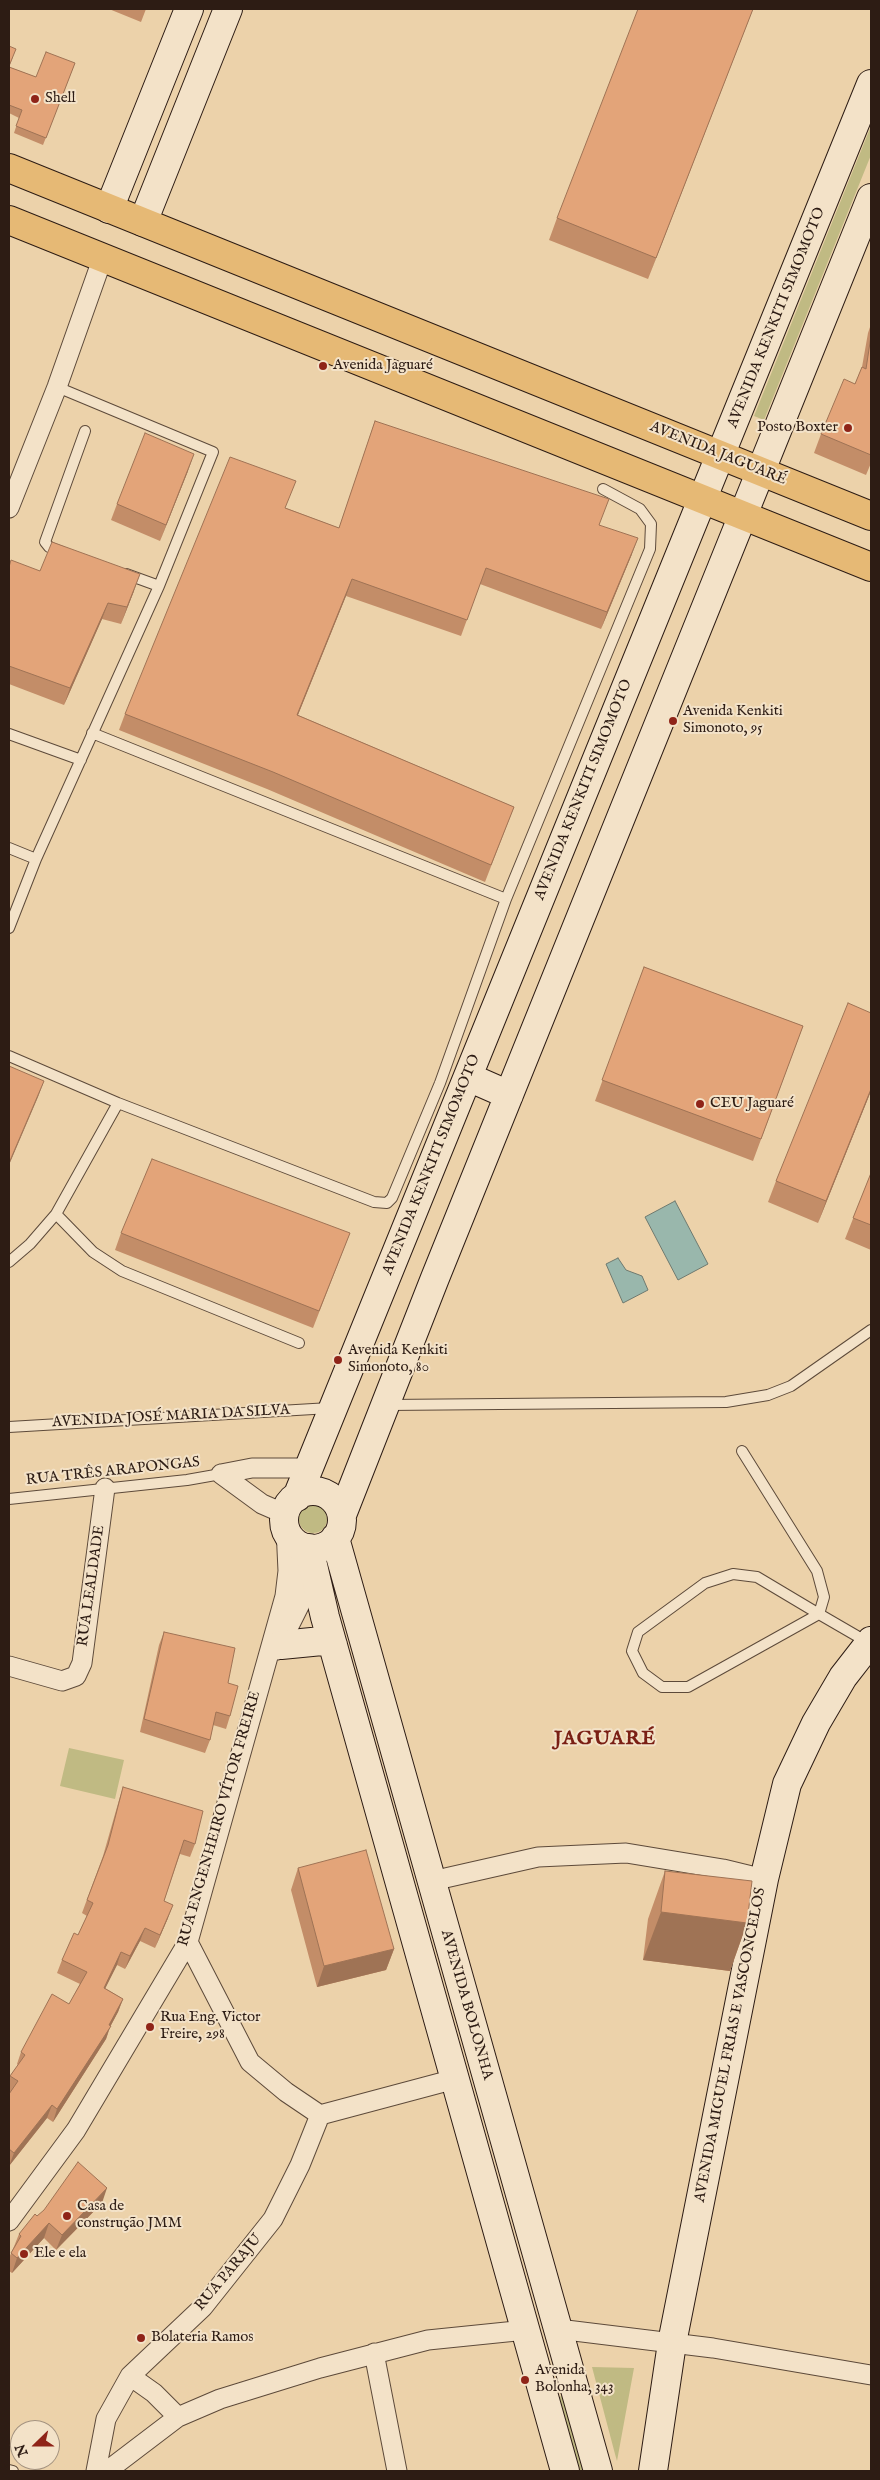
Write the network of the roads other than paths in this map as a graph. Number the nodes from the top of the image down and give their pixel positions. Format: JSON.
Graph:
{"nodes":[{"id":1,"x":189,"y":9,"type":"edge"},
{"id":2,"x":228,"y":9,"type":"edge"},
{"id":3,"x":871,"y":84,"type":"edge"},
{"id":4,"x":9,"y":168,"type":"edge"},
{"id":5,"x":871,"y":198,"type":"edge"},
{"id":6,"x":109,"y":208,"type":"junction"},
{"id":7,"x":9,"y":220,"type":"edge"},
{"id":8,"x":143,"y":222,"type":"junction"},
{"id":9,"x":103,"y":257,"type":"junction"},
{"id":10,"x":57,"y":387,"type":"junction"},
{"id":11,"x":85,"y":431,"type":"dead end"},
{"id":12,"x":721,"y":455,"type":"junction"},
{"id":13,"x":760,"y":471,"type":"junction"},
{"id":14,"x":603,"y":489,"type":"dead end"},
{"id":15,"x":703,"y":498,"type":"junction"},
{"id":16,"x":9,"y":508,"type":"edge"},
{"id":17,"x":743,"y":514,"type":"junction"},
{"id":18,"x":871,"y":516,"type":"edge"},
{"id":19,"x":72,"y":555,"type":"edge"},
{"id":20,"x":871,"y":567,"type":"edge"},
{"id":21,"x":114,"y":569,"type":"edge"},
{"id":22,"x":158,"y":586,"type":"junction"},
{"id":23,"x":92,"y":733,"type":"junction"},
{"id":24,"x":9,"y":734,"type":"edge"},
{"id":25,"x":81,"y":760,"type":"junction"},
{"id":26,"x":9,"y":848,"type":"edge"},
{"id":27,"x":36,"y":859,"type":"junction"},
{"id":28,"x":506,"y":899,"type":"junction"},
{"id":29,"x":9,"y":928,"type":"edge"},
{"id":30,"x":9,"y":1056,"type":"edge"},
{"id":31,"x":468,"y":1077,"type":"junction"},
{"id":32,"x":509,"y":1096,"type":"junction"},
{"id":33,"x":118,"y":1103,"type":"junction"},
{"id":34,"x":56,"y":1214,"type":"junction"},
{"id":35,"x":9,"y":1262,"type":"edge"},
{"id":36,"x":871,"y":1330,"type":"edge"},
{"id":37,"x":299,"y":1343,"type":"dead end"},
{"id":38,"x":386,"y":1405,"type":"junction"},
{"id":39,"x":333,"y":1408,"type":"junction"},
{"id":40,"x":9,"y":1427,"type":"edge"},
{"id":41,"x":742,"y":1451,"type":"dead end"},
{"id":42,"x":308,"y":1468,"type":"junction"},
{"id":43,"x":221,"y":1474,"type":"junction"},
{"id":44,"x":105,"y":1488,"type":"junction"},
{"id":45,"x":9,"y":1498,"type":"edge"},
{"id":46,"x":289,"y":1513,"type":"junction"},
{"id":47,"x":339,"y":1527,"type":"junction"},
{"id":48,"x":307,"y":1548,"type":"junction"},
{"id":49,"x":819,"y":1614,"type":"junction"},
{"id":50,"x":870,"y":1642,"type":"edge"},
{"id":51,"x":281,"y":1645,"type":"junction"},
{"id":52,"x":333,"y":1645,"type":"junction"},
{"id":53,"x":9,"y":1666,"type":"edge"},
{"id":54,"x":265,"y":1667,"type":"junction"},
{"id":55,"x":764,"y":1879,"type":"junction"},
{"id":56,"x":432,"y":1881,"type":"junction"},
{"id":57,"x":188,"y":1942,"type":"junction"},
{"id":58,"x":455,"y":2079,"type":"junction"},
{"id":59,"x":320,"y":2115,"type":"junction"},
{"id":60,"x":9,"y":2221,"type":"edge"},
{"id":61,"x":558,"y":2329,"type":"junction"},
{"id":62,"x":526,"y":2330,"type":"junction"},
{"id":63,"x":672,"y":2343,"type":"junction"},
{"id":64,"x":374,"y":2353,"type":"junction"},
{"id":65,"x":130,"y":2376,"type":"junction"},
{"id":66,"x":871,"y":2376,"type":"edge"},
{"id":67,"x":178,"y":2417,"type":"junction"},
{"id":68,"x":9,"y":2470,"type":"edge"},
{"id":69,"x":13,"y":2471,"type":"edge"},
{"id":70,"x":96,"y":2471,"type":"edge"},
{"id":71,"x":107,"y":2471,"type":"edge"},
{"id":72,"x":397,"y":2471,"type":"edge"},
{"id":73,"x":565,"y":2471,"type":"edge"},
{"id":74,"x":598,"y":2471,"type":"edge"},
{"id":75,"x":653,"y":2471,"type":"edge"}],
"edges":[{"from":1,"to":6,"type":"main road"},
{"from":2,"to":8,"type":"main road"},
{"from":3,"to":12,"type":"main road","name":"AVENIDA KENKITI SIMOMOTO"},
{"from":4,"to":6,"type":"highway","name":"AVENIDA JAGUARÉ"},
{"from":5,"to":13,"type":"main road"},
{"from":6,"to":8,"type":"highway","name":"AVENIDA JAGUARÉ"},
{"from":7,"to":9,"type":"highway"},
{"from":8,"to":12,"type":"highway","name":"AVENIDA JAGUARÉ"},
{"from":9,"to":10,"type":"street"},
{"from":9,"to":15,"type":"highway"},
{"from":10,"to":16,"type":"street"},
{"from":10,"to":22,"type":"lane"},
{"from":11,"to":19,"type":"lane"},
{"from":12,"to":13,"type":"highway","name":"AVENIDA JAGUARÉ"},
{"from":12,"to":15,"type":"main road","name":"AVENIDA KENKITI SIMOMOTO"},
{"from":13,"to":17,"type":"main road"},
{"from":13,"to":18,"type":"highway","name":"AVENIDA JAGUARÉ"},
{"from":14,"to":28,"type":"lane"},
{"from":15,"to":17,"type":"highway"},
{"from":15,"to":31,"type":"main road","name":"AVENIDA KENKITI SIMOMOTO"},
{"from":17,"to":20,"type":"highway"},
{"from":17,"to":32,"type":"main road"},
{"from":21,"to":22,"type":"lane"},
{"from":22,"to":23,"type":"lane"},
{"from":23,"to":25,"type":"lane"},
{"from":23,"to":28,"type":"lane"},
{"from":24,"to":25,"type":"lane"},
{"from":25,"to":27,"type":"lane"},
{"from":26,"to":27,"type":"lane"},
{"from":27,"to":29,"type":"lane"},
{"from":28,"to":33,"type":"lane"},
{"from":30,"to":33,"type":"lane"},
{"from":31,"to":32,"type":"main road"},
{"from":31,"to":39,"type":"main road","name":"AVENIDA KENKITI SIMOMOTO"},
{"from":32,"to":38,"type":"main road"},
{"from":33,"to":34,"type":"lane"},
{"from":34,"to":35,"type":"lane"},
{"from":34,"to":37,"type":"lane"},
{"from":36,"to":38,"type":"lane"},
{"from":38,"to":47,"type":"main road"},
{"from":39,"to":40,"type":"lane","name":"AVENIDA JOSÉ MARIA DA SILVA"},
{"from":39,"to":42,"type":"main road","name":"AVENIDA KENKITI SIMOMOTO"},
{"from":41,"to":49,"type":"lane"},
{"from":42,"to":43,"type":"street"},
{"from":42,"to":46,"type":"main road","name":"AVENIDA KENKITI SIMOMOTO"},
{"from":43,"to":44,"type":"lane","name":"RUA TRÊS ARAPONGAS"},
{"from":43,"to":46,"type":"street"},
{"from":44,"to":45,"type":"lane","name":"RUA TRÊS ARAPONGAS"},
{"from":44,"to":53,"type":"street","name":"RUA LEALDADE"},
{"from":46,"to":47,"type":"main road"},
{"from":46,"to":48,"type":"main road"},
{"from":46,"to":54,"type":"street","name":"RUA ENGENHEIRO VÍTOR FREIRE"},
{"from":47,"to":48,"type":"main road"},
{"from":47,"to":56,"type":"main road","name":"AVENIDA BOLONHA"},
{"from":48,"to":51,"type":"street","name":"RUA ENGENHEIRO VÍTOR FREIRE"},
{"from":48,"to":52,"type":"main road","name":"AVENIDA BOLONHA"},
{"from":49,"to":49,"type":"lane"},
{"from":49,"to":50,"type":"lane"},
{"from":50,"to":55,"type":"main road","name":"AVENIDA MIGUEL FRIAS E VASCONCELOS"},
{"from":51,"to":52,"type":"main road"},
{"from":51,"to":54,"type":"street","name":"RUA ENGENHEIRO VÍTOR FREIRE"},
{"from":52,"to":58,"type":"main road","name":"AVENIDA BOLONHA"},
{"from":54,"to":57,"type":"street","name":"RUA ENGENHEIRO VÍTOR FREIRE"},
{"from":55,"to":56,"type":"street"},
{"from":55,"to":63,"type":"main road","name":"AVENIDA MIGUEL FRIAS E VASCONCELOS"},
{"from":56,"to":61,"type":"main road","name":"AVENIDA BOLONHA"},
{"from":57,"to":59,"type":"street"},
{"from":57,"to":60,"type":"street","name":"RUA ENGENHEIRO VÍTOR FREIRE"},
{"from":58,"to":59,"type":"street"},
{"from":58,"to":62,"type":"main road","name":"AVENIDA BOLONHA"},
{"from":59,"to":65,"type":"street","name":"RUA PARAJU"},
{"from":61,"to":63,"type":"street"},
{"from":61,"to":74,"type":"main road","name":"AVENIDA BOLONHA"},
{"from":62,"to":64,"type":"street"},
{"from":62,"to":73,"type":"main road","name":"AVENIDA BOLONHA"},
{"from":63,"to":66,"type":"street"},
{"from":63,"to":75,"type":"main road","name":"AVENIDA MIGUEL FRIAS E VASCONCELOS"},
{"from":64,"to":67,"type":"street"},
{"from":64,"to":72,"type":"street"},
{"from":65,"to":67,"type":"street"},
{"from":65,"to":70,"type":"street","name":"RUA PARAJU"},
{"from":67,"to":71,"type":"street"},
{"from":68,"to":69,"type":"lane"}]}
